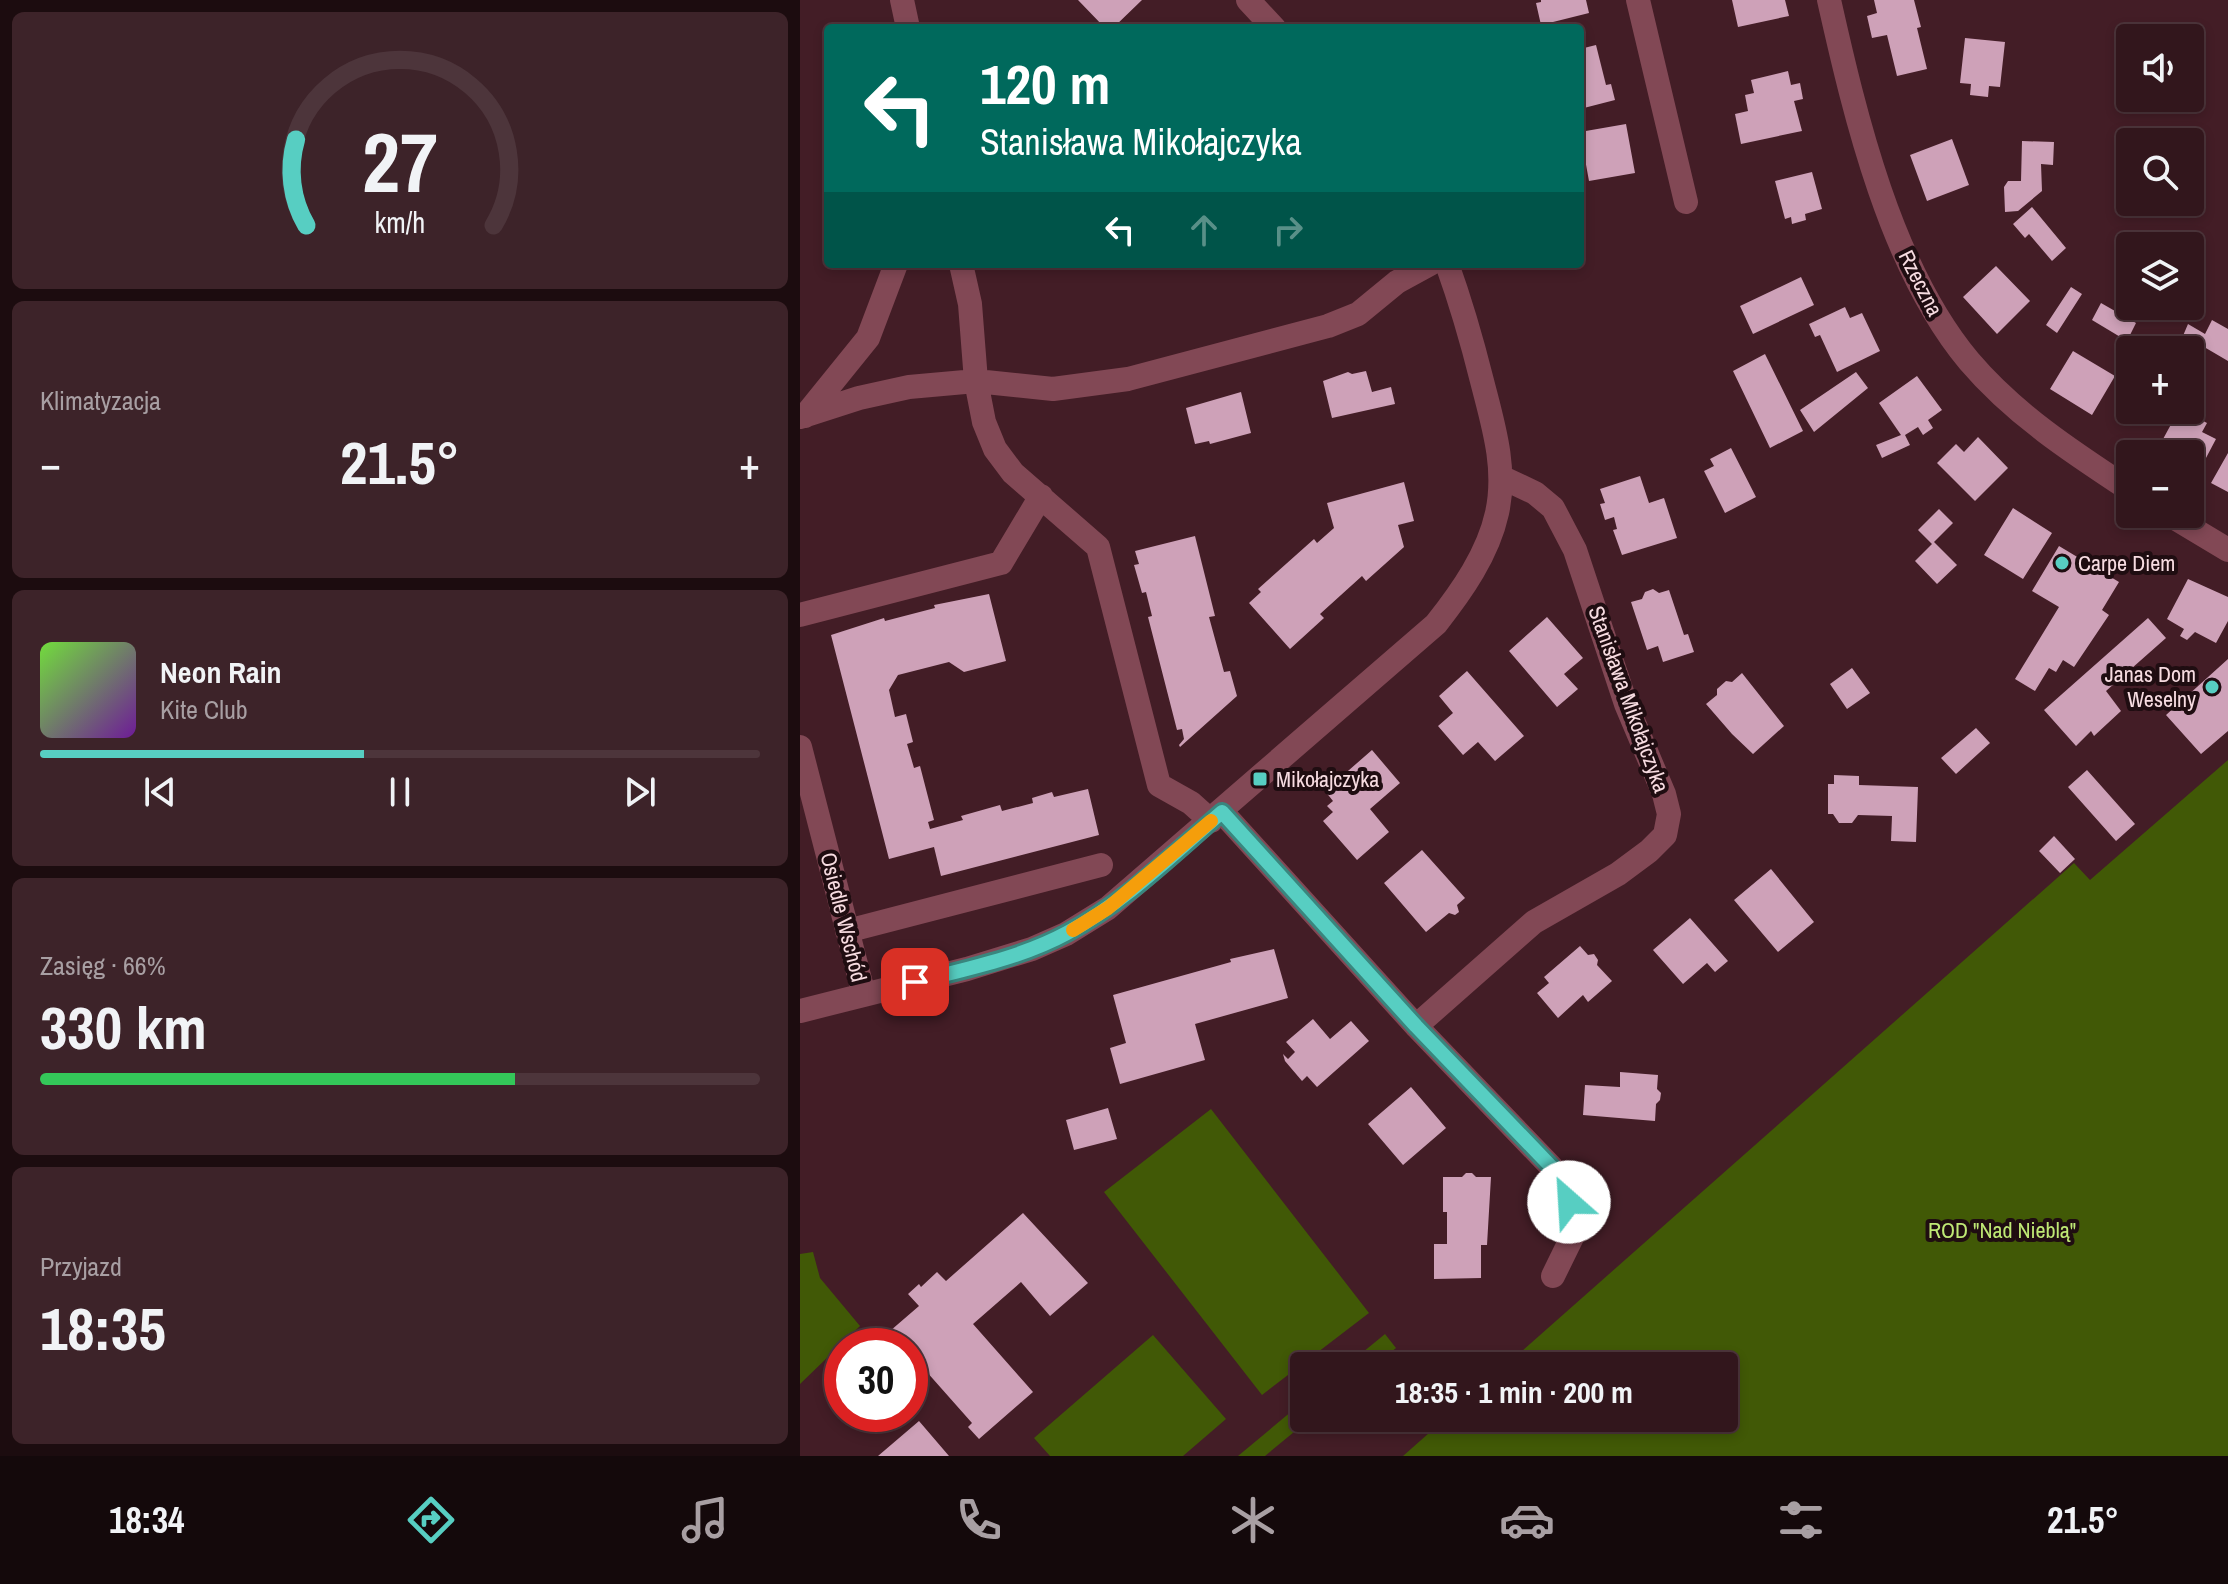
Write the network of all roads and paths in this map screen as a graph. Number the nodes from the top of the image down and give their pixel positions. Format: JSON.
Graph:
{"nodes":[{"id":1,"x":902,"y":0,"type":"edge"},
{"id":2,"x":1248,"y":0,"type":"edge"},
{"id":3,"x":1638,"y":0,"type":"edge"},
{"id":4,"x":1829,"y":0,"type":"edge"},
{"id":5,"x":907,"y":24,"type":"edge"},
{"id":6,"x":1270,"y":24,"type":"edge"},
{"id":7,"x":1686,"y":202,"type":"dead end"},
{"id":8,"x":894,"y":268,"type":"edge"},
{"id":9,"x":962,"y":268,"type":"edge"},
{"id":10,"x":1423,"y":268,"type":"edge"},
{"id":11,"x":1448,"y":268,"type":"edge"},
{"id":12,"x":976,"y":381,"type":"junction"},
{"id":13,"x":803,"y":416,"type":"edge"},
{"id":14,"x":1501,"y":477,"type":"junction"},
{"id":15,"x":2116,"y":481,"type":"edge"},
{"id":16,"x":1041,"y":496,"type":"junction"},
{"id":17,"x":2191,"y":528,"type":"edge"},
{"id":18,"x":2228,"y":550,"type":"edge"},
{"id":19,"x":800,"y":615,"type":"edge"},
{"id":20,"x":800,"y":747,"type":"edge"},
{"id":21,"x":1217,"y":817,"type":"junction"},
{"id":22,"x":1101,"y":865,"type":"dead end"},
{"id":23,"x":847,"y":931,"type":"junction"},
{"id":24,"x":864,"y":995,"type":"junction"},
{"id":25,"x":800,"y":1011,"type":"edge"},
{"id":26,"x":1416,"y":1026,"type":"junction"},
{"id":27,"x":1553,"y":1276,"type":"dead end"}],
"edges":[{"from":1,"to":5,"type":"street"},
{"from":2,"to":6,"type":"street"},
{"from":3,"to":7,"type":"street"},
{"from":4,"to":15,"type":"street","name":"Rzeczna"},
{"from":8,"to":13,"type":"street"},
{"from":9,"to":12,"type":"street"},
{"from":10,"to":12,"type":"street"},
{"from":11,"to":14,"type":"street"},
{"from":12,"to":13,"type":"street"},
{"from":12,"to":16,"type":"street"},
{"from":14,"to":21,"type":"street"},
{"from":14,"to":26,"type":"street","name":"Stanisława Mikołajczyka"},
{"from":16,"to":19,"type":"street"},
{"from":16,"to":21,"type":"street"},
{"from":17,"to":18,"type":"street"},
{"from":20,"to":23,"type":"street","name":"Osiedle Wschód"},
{"from":21,"to":24,"type":"street"},
{"from":21,"to":26,"type":"street"},
{"from":22,"to":23,"type":"street"},
{"from":23,"to":24,"type":"street","name":"Osiedle Wschód"},
{"from":24,"to":25,"type":"street"},
{"from":26,"to":27,"type":"street"}]}
